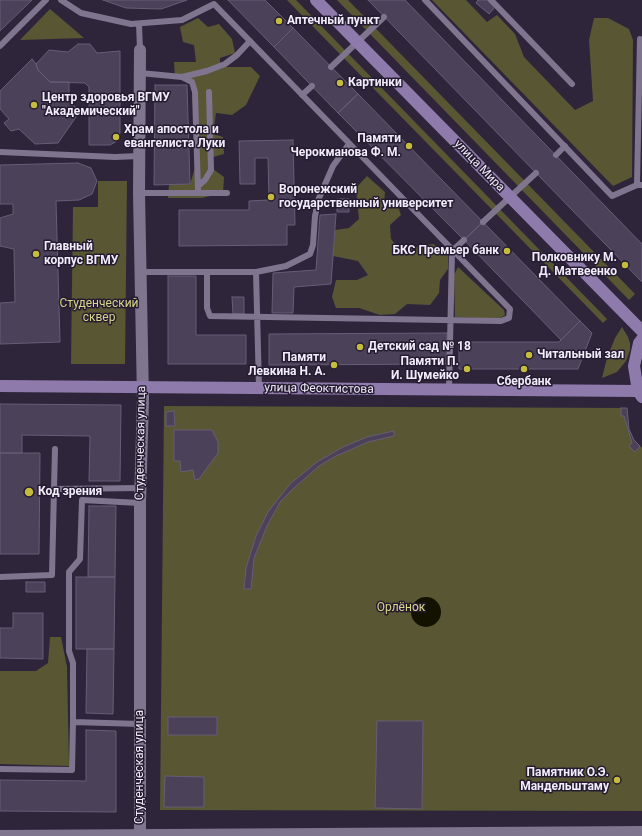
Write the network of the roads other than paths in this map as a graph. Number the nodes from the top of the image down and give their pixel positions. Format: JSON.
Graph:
{"nodes":[{"id":1,"x":46,"y":0,"type":"edge"},
{"id":2,"x":61,"y":0,"type":"edge"},
{"id":3,"x":316,"y":0,"type":"edge"},
{"id":4,"x":491,"y":0,"type":"edge"},
{"id":5,"x":429,"y":1,"type":"edge"},
{"id":6,"x":384,"y":17,"type":"dead end"},
{"id":7,"x":139,"y":24,"type":"junction"},
{"id":8,"x":640,"y":39,"type":"dead end"},
{"id":9,"x":250,"y":41,"type":"junction"},
{"id":10,"x":357,"y":42,"type":"junction"},
{"id":11,"x":0,"y":46,"type":"edge"},
{"id":12,"x":140,"y":50,"type":"joint"},
{"id":13,"x":331,"y":67,"type":"dead end"},
{"id":14,"x":140,"y":73,"type":"junction"},
{"id":15,"x":182,"y":77,"type":"junction"},
{"id":16,"x":572,"y":84,"type":"dead end"},
{"id":17,"x":312,"y":86,"type":"dead end"},
{"id":18,"x":209,"y":92,"type":"dead end"},
{"id":19,"x":302,"y":95,"type":"junction"},
{"id":20,"x":349,"y":144,"type":"junction"},
{"id":21,"x":565,"y":146,"type":"junction"},
{"id":22,"x":0,"y":152,"type":"edge"},
{"id":23,"x":556,"y":155,"type":"dead end"},
{"id":24,"x":140,"y":156,"type":"junction"},
{"id":25,"x":536,"y":173,"type":"dead end"},
{"id":26,"x":640,"y":185,"type":"edge"},
{"id":27,"x":198,"y":186,"type":"junction"},
{"id":28,"x":139,"y":193,"type":"junction"},
{"id":29,"x":198,"y":193,"type":"junction"},
{"id":30,"x":227,"y":193,"type":"dead end"},
{"id":31,"x":510,"y":197,"type":"junction"},
{"id":32,"x":483,"y":222,"type":"dead end"},
{"id":33,"x":464,"y":240,"type":"dead end"},
{"id":34,"x":452,"y":251,"type":"junction"},
{"id":35,"x":140,"y":272,"type":"junction"},
{"id":36,"x":207,"y":272,"type":"junction"},
{"id":37,"x":256,"y":272,"type":"junction"},
{"id":38,"x":257,"y":317,"type":"junction"},
{"id":39,"x":451,"y":320,"type":"junction"},
{"id":40,"x":642,"y":331,"type":"edge"},
{"id":41,"x":642,"y":339,"type":"edge"},
{"id":42,"x":0,"y":386,"type":"edge"},
{"id":43,"x":142,"y":387,"type":"junction"},
{"id":44,"x":259,"y":388,"type":"junction"},
{"id":45,"x":449,"y":390,"type":"junction"},
{"id":46,"x":640,"y":394,"type":"edge"},
{"id":47,"x":55,"y":449,"type":"dead end"},
{"id":48,"x":140,"y":488,"type":"junction"},
{"id":49,"x":54,"y":490,"type":"junction"},
{"id":50,"x":140,"y":503,"type":"junction"},
{"id":51,"x":0,"y":577,"type":"edge"},
{"id":52,"x":73,"y":722,"type":"junction"},
{"id":53,"x":140,"y":724,"type":"junction"},
{"id":54,"x":0,"y":769,"type":"edge"},
{"id":55,"x":642,"y":832,"type":"edge"},
{"id":56,"x":499,"y":834,"type":"edge"},
{"id":57,"x":140,"y":835,"type":"edge"},
{"id":58,"x":0,"y":836,"type":"edge"},
{"id":59,"x":19,"y":836,"type":"edge"}],
"edges":[{"from":1,"to":11,"type":"lane"},
{"from":2,"to":7,"type":"lane"},
{"from":3,"to":10,"type":"street","name":"улица Мира"},
{"from":4,"to":16,"type":"lane"},
{"from":5,"to":21,"type":"lane"},
{"from":6,"to":10,"type":"lane"},
{"from":7,"to":9,"type":"lane"},
{"from":7,"to":12,"type":"lane"},
{"from":8,"to":26,"type":"lane"},
{"from":9,"to":15,"type":"lane"},
{"from":9,"to":19,"type":"lane"},
{"from":10,"to":13,"type":"lane"},
{"from":10,"to":31,"type":"street","name":"улица Мира"},
{"from":12,"to":14,"type":"street","name":"Студенческая улица"},
{"from":14,"to":15,"type":"lane"},
{"from":14,"to":24,"type":"street","name":"Студенческая улица"},
{"from":15,"to":27,"type":"lane"},
{"from":17,"to":19,"type":"lane"},
{"from":18,"to":27,"type":"lane"},
{"from":19,"to":20,"type":"lane"},
{"from":20,"to":34,"type":"lane"},
{"from":20,"to":37,"type":"lane"},
{"from":21,"to":23,"type":"lane"},
{"from":21,"to":26,"type":"lane"},
{"from":22,"to":24,"type":"lane"},
{"from":24,"to":28,"type":"street","name":"Студенческая улица"},
{"from":25,"to":31,"type":"lane"},
{"from":27,"to":29,"type":"lane"},
{"from":28,"to":29,"type":"lane"},
{"from":28,"to":35,"type":"street","name":"Студенческая улица"},
{"from":29,"to":30,"type":"lane"},
{"from":31,"to":32,"type":"lane"},
{"from":31,"to":40,"type":"street","name":"улица Мира"},
{"from":33,"to":34,"type":"lane"},
{"from":34,"to":39,"type":"lane"},
{"from":34,"to":39,"type":"lane"},
{"from":35,"to":36,"type":"lane"},
{"from":35,"to":43,"type":"street","name":"Студенческая улица"},
{"from":36,"to":37,"type":"lane"},
{"from":36,"to":38,"type":"lane"},
{"from":37,"to":38,"type":"lane"},
{"from":38,"to":39,"type":"lane"},
{"from":38,"to":44,"type":"lane"},
{"from":39,"to":45,"type":"lane"},
{"from":41,"to":46,"type":"street"},
{"from":42,"to":43,"type":"street","name":"улица Феоктистова"},
{"from":43,"to":44,"type":"street","name":"улица Феоктистова"},
{"from":43,"to":48,"type":"street","name":"Студенческая улица"},
{"from":44,"to":45,"type":"street","name":"улица Феоктистова"},
{"from":45,"to":46,"type":"street","name":"улица Феоктистова"},
{"from":47,"to":49,"type":"lane"},
{"from":48,"to":49,"type":"lane"},
{"from":48,"to":50,"type":"street","name":"Студенческая улица"},
{"from":49,"to":51,"type":"lane"},
{"from":50,"to":52,"type":"lane"},
{"from":50,"to":53,"type":"street","name":"Студенческая улица"},
{"from":52,"to":53,"type":"lane"},
{"from":52,"to":54,"type":"lane"},
{"from":53,"to":57,"type":"street","name":"Студенческая улица"},
{"from":55,"to":56,"type":"street"},
{"from":56,"to":57,"type":"street"},
{"from":57,"to":59,"type":"street"},
{"from":58,"to":59,"type":"street"}]}
